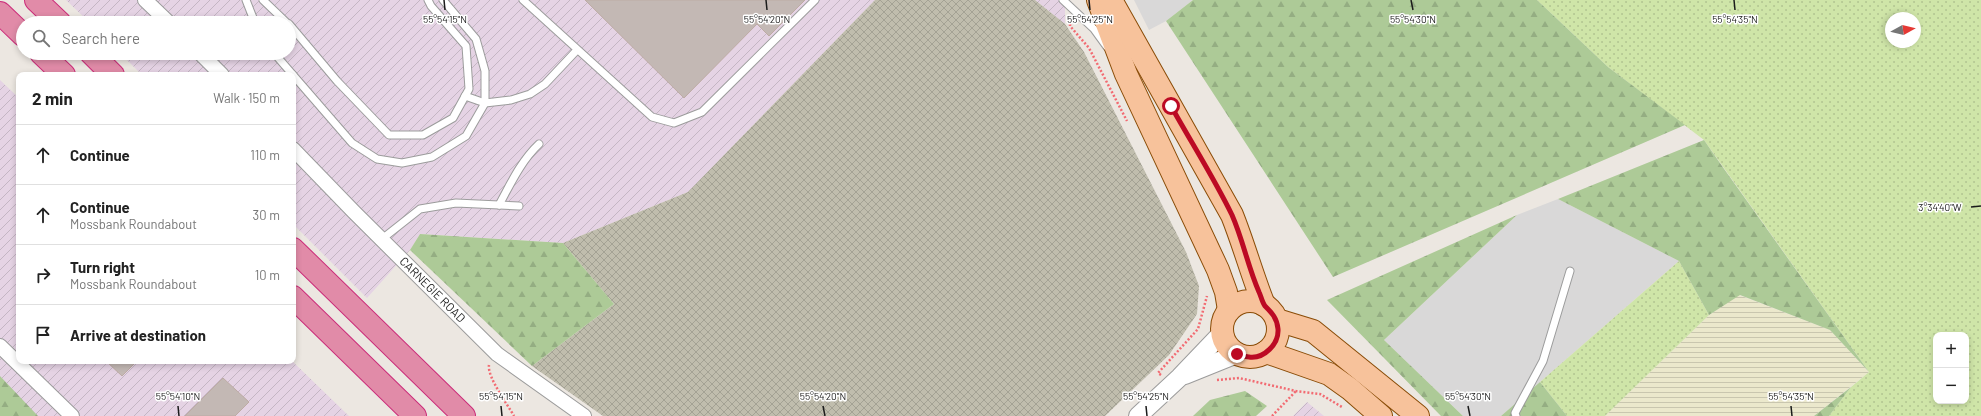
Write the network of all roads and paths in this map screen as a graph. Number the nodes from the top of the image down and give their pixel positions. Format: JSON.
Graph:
{"nodes":[{"id":1,"x":36,"y":0,"type":"edge"},
{"id":2,"x":145,"y":0,"type":"edge"},
{"id":3,"x":159,"y":0,"type":"edge"},
{"id":4,"x":246,"y":0,"type":"edge"},
{"id":5,"x":263,"y":0,"type":"edge"},
{"id":6,"x":428,"y":0,"type":"edge"},
{"id":7,"x":442,"y":0,"type":"edge"},
{"id":8,"x":523,"y":0,"type":"edge"},
{"id":9,"x":815,"y":0,"type":"edge"},
{"id":10,"x":1064,"y":0,"type":"edge"},
{"id":11,"x":1098,"y":0,"type":"edge"},
{"id":12,"x":1111,"y":0,"type":"edge"},
{"id":13,"x":1071,"y":7,"type":"junction"},
{"id":14,"x":0,"y":13,"type":"edge"},
{"id":15,"x":53,"y":16,"type":"edge"},
{"id":16,"x":162,"y":16,"type":"edge"},
{"id":17,"x":170,"y":16,"type":"edge"},
{"id":18,"x":252,"y":16,"type":"edge"},
{"id":19,"x":280,"y":16,"type":"edge"},
{"id":20,"x":16,"y":28,"type":"edge"},
{"id":21,"x":296,"y":34,"type":"edge"},
{"id":22,"x":577,"y":50,"type":"junction"},
{"id":23,"x":48,"y":60,"type":"edge"},
{"id":24,"x":98,"y":60,"type":"edge"},
{"id":25,"x":207,"y":60,"type":"edge"},
{"id":26,"x":280,"y":60,"type":"edge"},
{"id":27,"x":61,"y":72,"type":"edge"},
{"id":28,"x":110,"y":72,"type":"edge"},
{"id":29,"x":219,"y":72,"type":"edge"},
{"id":30,"x":290,"y":72,"type":"edge"},
{"id":31,"x":1126,"y":74,"type":"junction"},
{"id":32,"x":296,"y":78,"type":"edge"},
{"id":33,"x":465,"y":96,"type":"junction"},
{"id":34,"x":485,"y":103,"type":"junction"},
{"id":35,"x":1129,"y":126,"type":"dead end"},
{"id":36,"x":539,"y":144,"type":"dead end"},
{"id":37,"x":296,"y":152,"type":"edge"},
{"id":38,"x":499,"y":205,"type":"junction"},
{"id":39,"x":519,"y":206,"type":"dead end"},
{"id":40,"x":382,"y":239,"type":"junction"},
{"id":41,"x":296,"y":252,"type":"edge"},
{"id":42,"x":1570,"y":270,"type":"dead end"},
{"id":43,"x":1206,"y":290,"type":"dead end"},
{"id":44,"x":296,"y":301,"type":"edge"},
{"id":45,"x":1229,"y":310,"type":"junction"},
{"id":46,"x":1270,"y":312,"type":"junction"},
{"id":47,"x":1222,"y":333,"type":"junction"},
{"id":48,"x":0,"y":346,"type":"edge"},
{"id":49,"x":1266,"y":352,"type":"junction"},
{"id":50,"x":497,"y":354,"type":"junction"},
{"id":51,"x":1237,"y":354,"type":"junction"},
{"id":52,"x":16,"y":362,"type":"edge"},
{"id":53,"x":19,"y":364,"type":"edge"},
{"id":54,"x":1176,"y":381,"type":"junction"},
{"id":55,"x":1210,"y":381,"type":"dead end"},
{"id":56,"x":1296,"y":392,"type":"junction"},
{"id":57,"x":1344,"y":408,"type":"dead end"},
{"id":58,"x":72,"y":416,"type":"edge"},
{"id":59,"x":415,"y":416,"type":"edge"},
{"id":60,"x":464,"y":416,"type":"edge"},
{"id":61,"x":514,"y":416,"type":"edge"},
{"id":62,"x":584,"y":416,"type":"edge"},
{"id":63,"x":1138,"y":416,"type":"edge"},
{"id":64,"x":1272,"y":416,"type":"edge"},
{"id":65,"x":1381,"y":416,"type":"edge"},
{"id":66,"x":1418,"y":416,"type":"edge"},
{"id":67,"x":1516,"y":416,"type":"edge"}],
"edges":[{"from":1,"to":15,"type":"highway"},
{"from":2,"to":16,"type":"street"},
{"from":3,"to":17,"type":"street"},
{"from":4,"to":18,"type":"lane"},
{"from":5,"to":19,"type":"lane"},
{"from":6,"to":33,"type":"lane"},
{"from":7,"to":34,"type":"lane"},
{"from":8,"to":22,"type":"lane"},
{"from":9,"to":22,"type":"lane"},
{"from":10,"to":13,"type":"lane"},
{"from":11,"to":31,"type":"main road"},
{"from":12,"to":46,"type":"main road"},
{"from":13,"to":31,"type":"lane"},
{"from":13,"to":35,"type":"path"},
{"from":14,"to":20,"type":"highway"},
{"from":21,"to":33,"type":"lane"},
{"from":22,"to":34,"type":"lane"},
{"from":23,"to":27,"type":"highway"},
{"from":24,"to":28,"type":"highway"},
{"from":25,"to":29,"type":"street"},
{"from":26,"to":30,"type":"lane"},
{"from":31,"to":45,"type":"main road"},
{"from":32,"to":34,"type":"lane"},
{"from":33,"to":34,"type":"lane"},
{"from":36,"to":38,"type":"lane"},
{"from":37,"to":40,"type":"street","name":"CARNEGIE ROAD"},
{"from":38,"to":39,"type":"lane"},
{"from":38,"to":40,"type":"lane"},
{"from":40,"to":50,"type":"street","name":"CARNEGIE ROAD"},
{"from":41,"to":60,"type":"highway"},
{"from":42,"to":67,"type":"lane"},
{"from":43,"to":54,"type":"path"},
{"from":44,"to":59,"type":"highway"},
{"from":45,"to":46,"type":"main road"},
{"from":45,"to":47,"type":"main road"},
{"from":46,"to":49,"type":"main road"},
{"from":46,"to":66,"type":"main road"},
{"from":47,"to":51,"type":"main road"},
{"from":47,"to":54,"type":"street"},
{"from":48,"to":52,"type":"street"},
{"from":49,"to":51,"type":"main road"},
{"from":49,"to":65,"type":"main road"},
{"from":50,"to":61,"type":"path"},
{"from":50,"to":62,"type":"street","name":"CARNEGIE ROAD"},
{"from":51,"to":54,"type":"street"},
{"from":53,"to":58,"type":"street"},
{"from":54,"to":63,"type":"street"},
{"from":55,"to":56,"type":"path"},
{"from":56,"to":57,"type":"path"},
{"from":56,"to":64,"type":"path"}]}
